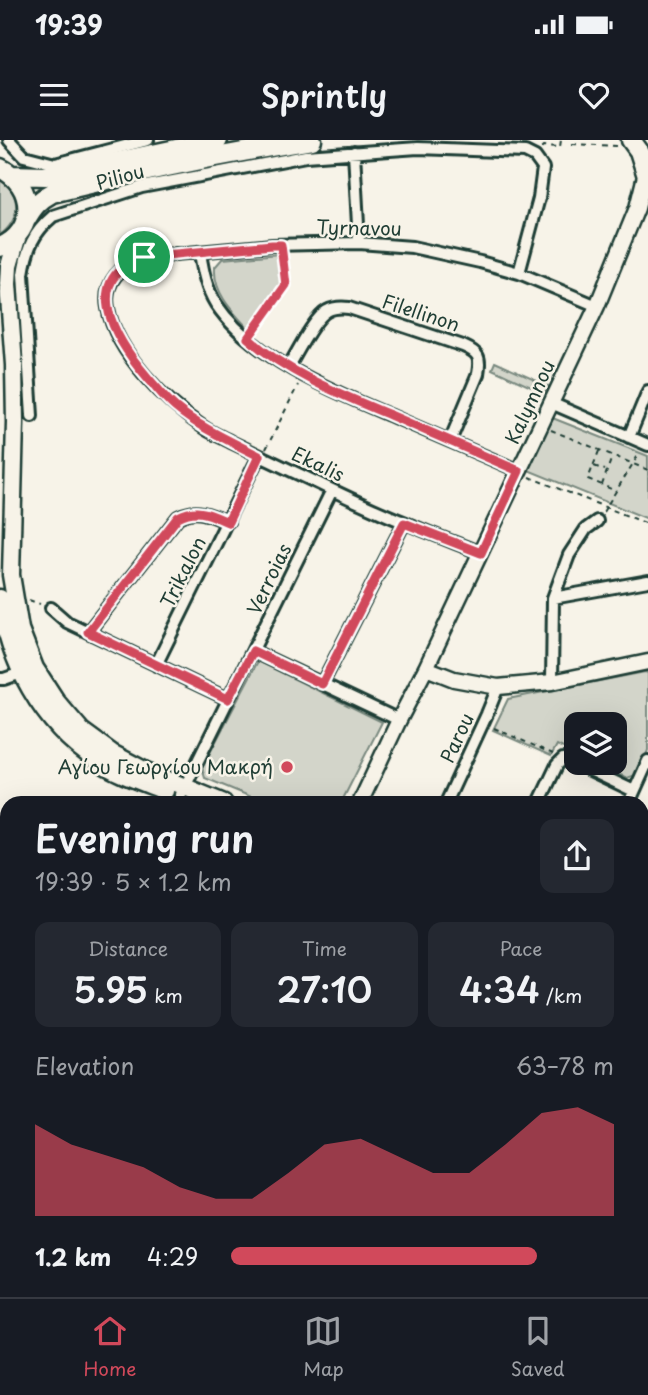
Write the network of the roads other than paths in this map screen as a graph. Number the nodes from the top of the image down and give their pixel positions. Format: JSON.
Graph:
{"nodes":[{"id":1,"x":9,"y":140,"type":"edge"},
{"id":2,"x":148,"y":140,"type":"edge"},
{"id":3,"x":218,"y":140,"type":"edge"},
{"id":4,"x":312,"y":140,"type":"edge"},
{"id":5,"x":631,"y":140,"type":"edge"},
{"id":6,"x":354,"y":152,"type":"junction"},
{"id":7,"x":647,"y":168,"type":"edge"},
{"id":8,"x":6,"y":172,"type":"edge"},
{"id":9,"x":642,"y":210,"type":"edge"},
{"id":10,"x":22,"y":227,"type":"junction"},
{"id":11,"x":359,"y":243,"type":"junction"},
{"id":12,"x":0,"y":247,"type":"edge"},
{"id":13,"x":200,"y":253,"type":"junction"},
{"id":14,"x":519,"y":273,"type":"junction"},
{"id":15,"x":116,"y":274,"type":"joint"},
{"id":16,"x":597,"y":306,"type":"junction"},
{"id":17,"x":289,"y":366,"type":"junction"},
{"id":18,"x":648,"y":391,"type":"edge"},
{"id":19,"x":551,"y":403,"type":"junction"},
{"id":20,"x":32,"y":416,"type":"dead end"},
{"id":21,"x":629,"y":437,"type":"junction"},
{"id":22,"x":450,"y":441,"type":"junction"},
{"id":23,"x":647,"y":445,"type":"edge"},
{"id":24,"x":260,"y":456,"type":"junction"},
{"id":25,"x":519,"y":472,"type":"junction"},
{"id":26,"x":332,"y":490,"type":"junction"},
{"id":27,"x":6,"y":519,"type":"edge"},
{"id":28,"x":597,"y":521,"type":"road end"},
{"id":29,"x":228,"y":522,"type":"junction"},
{"id":30,"x":404,"y":523,"type":"junction"},
{"id":31,"x":481,"y":553,"type":"junction"},
{"id":32,"x":648,"y":581,"type":"edge"},
{"id":33,"x":0,"y":598,"type":"edge"},
{"id":34,"x":553,"y":598,"type":"junction"},
{"id":35,"x":51,"y":608,"type":"road end"},
{"id":36,"x":88,"y":632,"type":"junction"},
{"id":37,"x":253,"y":651,"type":"junction"},
{"id":38,"x":648,"y":662,"type":"edge"},
{"id":39,"x":156,"y":665,"type":"junction"},
{"id":40,"x":426,"y":668,"type":"junction"},
{"id":41,"x":28,"y":670,"type":"junction"},
{"id":42,"x":0,"y":679,"type":"edge"},
{"id":43,"x":552,"y":682,"type":"junction"},
{"id":44,"x":322,"y":684,"type":"junction"},
{"id":45,"x":498,"y":687,"type":"junction"},
{"id":46,"x":228,"y":699,"type":"junction"},
{"id":47,"x":399,"y":720,"type":"junction"},
{"id":48,"x":648,"y":761,"type":"edge"},
{"id":49,"x":634,"y":791,"type":"junction"},
{"id":50,"x":187,"y":796,"type":"edge"},
{"id":51,"x":363,"y":796,"type":"edge"},
{"id":52,"x":449,"y":796,"type":"edge"},
{"id":53,"x":542,"y":796,"type":"edge"},
{"id":54,"x":632,"y":796,"type":"edge"}],
"edges":[{"from":1,"to":2,"type":"street"},
{"from":3,"to":8,"type":"main road"},
{"from":4,"to":10,"type":"main road"},
{"from":5,"to":7,"type":"main road"},
{"from":6,"to":11,"type":"street"},
{"from":6,"to":14,"type":"street","name":"Piliou"},
{"from":6,"to":20,"type":"street","name":"Piliou"},
{"from":7,"to":9,"type":"street","name":"Kalymnou"},
{"from":8,"to":10,"type":"main road"},
{"from":9,"to":16,"type":"street","name":"Kalymnou"},
{"from":10,"to":12,"type":"main road"},
{"from":10,"to":27,"type":"main road"},
{"from":11,"to":13,"type":"street","name":"Tyrnavou"},
{"from":11,"to":14,"type":"street","name":"Tyrnavou"},
{"from":13,"to":15,"type":"street","name":"Tyrnavou"},
{"from":13,"to":17,"type":"street"},
{"from":14,"to":16,"type":"street","name":"Tyrnavou"},
{"from":15,"to":24,"type":"street","name":"Ekalis"},
{"from":16,"to":19,"type":"street","name":"Kalymnou"},
{"from":17,"to":22,"type":"street"},
{"from":17,"to":22,"type":"street","name":"Filellinon"},
{"from":18,"to":21,"type":"street"},
{"from":19,"to":21,"type":"street"},
{"from":19,"to":25,"type":"street","name":"Kalymnou"},
{"from":21,"to":23,"type":"street"},
{"from":22,"to":25,"type":"street"},
{"from":24,"to":26,"type":"street","name":"Ekalis"},
{"from":24,"to":29,"type":"street","name":"Trikalon"},
{"from":25,"to":31,"type":"street","name":"Kalymnou"},
{"from":26,"to":30,"type":"street","name":"Ekalis"},
{"from":26,"to":37,"type":"street","name":"Verroias"},
{"from":27,"to":41,"type":"main road"},
{"from":28,"to":34,"type":"street"},
{"from":29,"to":36,"type":"street"},
{"from":29,"to":39,"type":"street","name":"Trikalon"},
{"from":30,"to":31,"type":"street","name":"Ekalis"},
{"from":30,"to":44,"type":"street"},
{"from":31,"to":40,"type":"street","name":"Kalymnou"},
{"from":32,"to":34,"type":"street"},
{"from":33,"to":41,"type":"main road"},
{"from":34,"to":43,"type":"street"},
{"from":35,"to":36,"type":"street"},
{"from":36,"to":39,"type":"street"},
{"from":37,"to":44,"type":"street"},
{"from":37,"to":46,"type":"street","name":"Verroias"},
{"from":38,"to":43,"type":"street"},
{"from":39,"to":46,"type":"street"},
{"from":40,"to":45,"type":"street"},
{"from":40,"to":47,"type":"street","name":"Kalymnou"},
{"from":41,"to":42,"type":"street"},
{"from":41,"to":50,"type":"main road"},
{"from":43,"to":45,"type":"street"},
{"from":44,"to":47,"type":"street"},
{"from":45,"to":52,"type":"street","name":"Parou"},
{"from":46,"to":50,"type":"street","name":"Verroias"},
{"from":47,"to":51,"type":"street","name":"Kalymnou"},
{"from":48,"to":49,"type":"street"},
{"from":49,"to":53,"type":"street"},
{"from":49,"to":54,"type":"street"}]}
